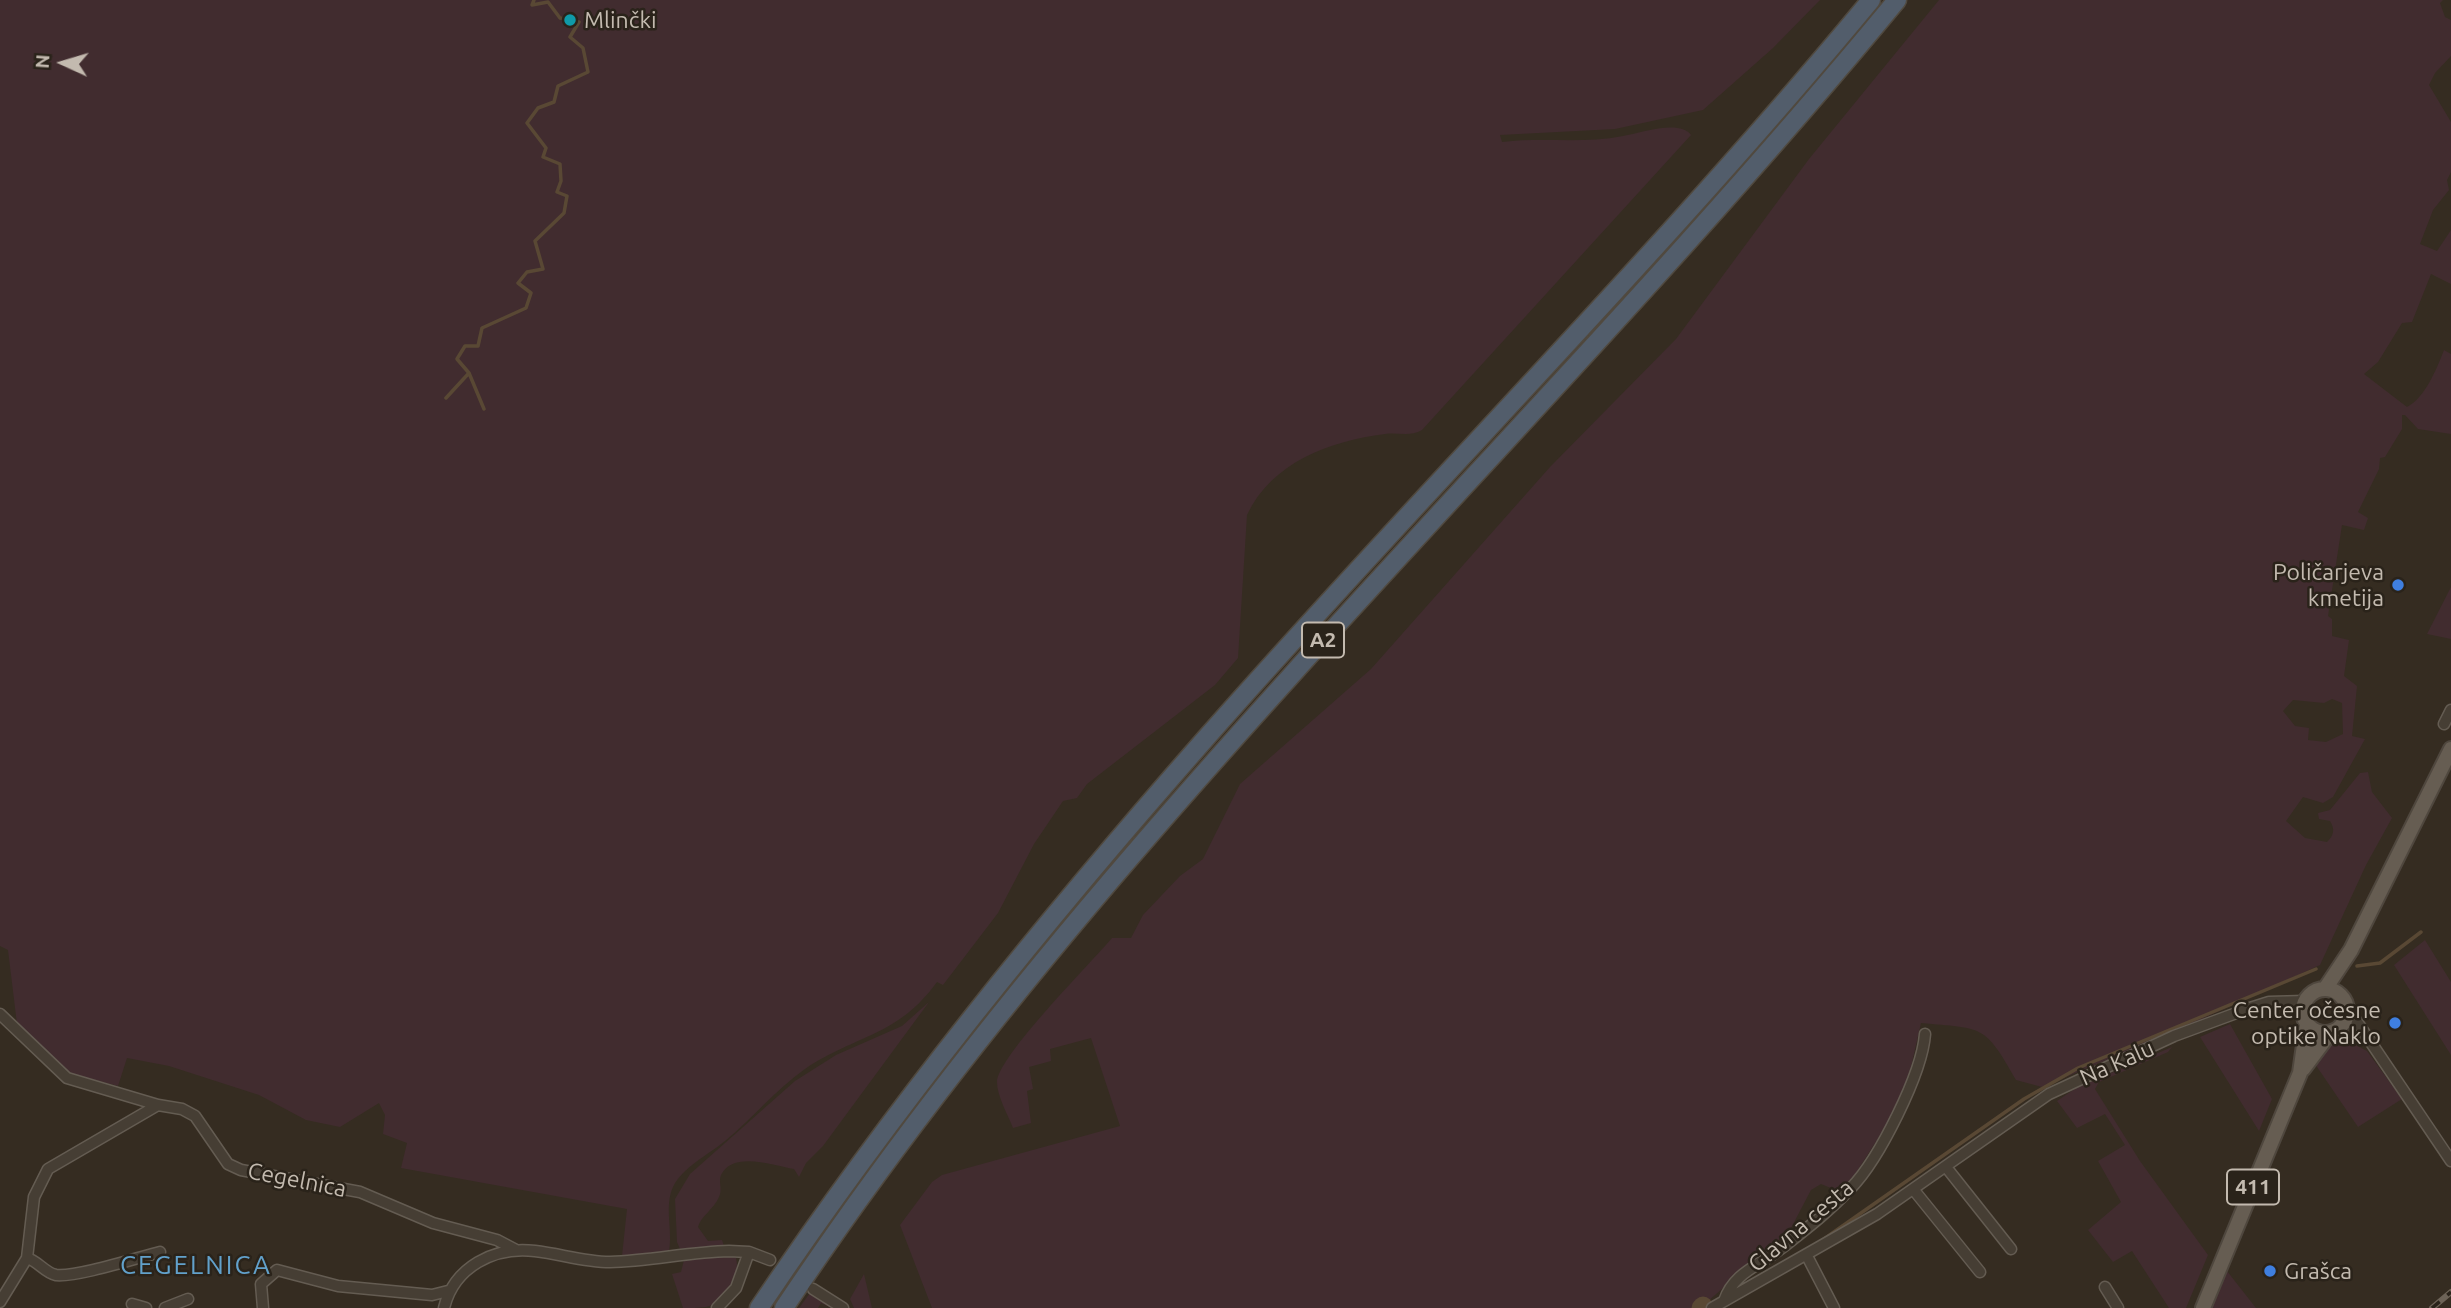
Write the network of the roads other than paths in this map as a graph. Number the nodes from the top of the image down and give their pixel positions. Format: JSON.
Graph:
{"nodes":[{"id":1,"x":1871,"y":0,"type":"edge"},
{"id":2,"x":1897,"y":0,"type":"edge"},
{"id":3,"x":2451,"y":710,"type":"edge"},
{"id":4,"x":2444,"y":724,"type":"dead end"},
{"id":5,"x":2451,"y":749,"type":"edge"},
{"id":6,"x":2351,"y":950,"type":"junction"},
{"id":7,"x":2325,"y":989,"type":"junction"},
{"id":8,"x":2305,"y":1001,"type":"junction"},
{"id":9,"x":2344,"y":1001,"type":"junction"},
{"id":10,"x":0,"y":1014,"type":"edge"},
{"id":11,"x":2307,"y":1024,"type":"junction"},
{"id":12,"x":2333,"y":1032,"type":"junction"},
{"id":13,"x":1925,"y":1034,"type":"dead end"},
{"id":14,"x":2371,"y":1041,"type":"junction"},
{"id":15,"x":2300,"y":1073,"type":"junction"},
{"id":16,"x":158,"y":1105,"type":"junction"},
{"id":17,"x":2451,"y":1161,"type":"edge"},
{"id":18,"x":1946,"y":1167,"type":"junction"},
{"id":19,"x":1913,"y":1189,"type":"junction"},
{"id":20,"x":2011,"y":1249,"type":"dead end"},
{"id":21,"x":516,"y":1250,"type":"junction"},
{"id":22,"x":160,"y":1252,"type":"dead end"},
{"id":23,"x":748,"y":1252,"type":"junction"},
{"id":24,"x":1807,"y":1256,"type":"junction"},
{"id":25,"x":27,"y":1258,"type":"junction"},
{"id":26,"x":770,"y":1260,"type":"dead end"},
{"id":27,"x":1980,"y":1272,"type":"dead end"},
{"id":28,"x":2105,"y":1287,"type":"dead end"},
{"id":29,"x":813,"y":1289,"type":"dead end"},
{"id":30,"x":448,"y":1291,"type":"junction"},
{"id":31,"x":188,"y":1299,"type":"dead end"},
{"id":32,"x":1724,"y":1301,"type":"junction"},
{"id":33,"x":0,"y":1302,"type":"edge"},
{"id":34,"x":132,"y":1304,"type":"dead end"},
{"id":35,"x":146,"y":1308,"type":"edge"},
{"id":36,"x":165,"y":1308,"type":"edge"},
{"id":37,"x":263,"y":1308,"type":"edge"},
{"id":38,"x":444,"y":1308,"type":"edge"},
{"id":39,"x":717,"y":1308,"type":"edge"},
{"id":40,"x":760,"y":1308,"type":"edge"},
{"id":41,"x":784,"y":1308,"type":"edge"},
{"id":42,"x":843,"y":1308,"type":"edge"},
{"id":43,"x":1712,"y":1308,"type":"edge"},
{"id":44,"x":1834,"y":1308,"type":"edge"},
{"id":45,"x":2118,"y":1308,"type":"edge"},
{"id":46,"x":2203,"y":1308,"type":"edge"}],
"edges":[{"from":1,"to":40,"type":"highway","number":"A2"},
{"from":2,"to":41,"type":"highway","number":"A2"},
{"from":3,"to":4,"type":"street"},
{"from":5,"to":6,"type":"main road","number":"411"},
{"from":6,"to":7,"type":"main road","number":"411"},
{"from":6,"to":9,"type":"main road","number":"411"},
{"from":7,"to":8,"type":"main road","number":"411"},
{"from":7,"to":9,"type":"main road"},
{"from":8,"to":11,"type":"main road","number":"411"},
{"from":8,"to":18,"type":"street","name":"Na Kalu"},
{"from":9,"to":12,"type":"main road","number":"411"},
{"from":9,"to":14,"type":"street"},
{"from":10,"to":16,"type":"street","name":"Cegelnica"},
{"from":11,"to":12,"type":"main road"},
{"from":11,"to":15,"type":"main road","number":"411"},
{"from":12,"to":14,"type":"street"},
{"from":12,"to":15,"type":"main road","number":"411"},
{"from":13,"to":32,"type":"street","name":"Glavna cesta"},
{"from":14,"to":17,"type":"street"},
{"from":15,"to":46,"type":"main road","number":"411"},
{"from":16,"to":21,"type":"street","name":"Cegelnica"},
{"from":16,"to":25,"type":"street"},
{"from":18,"to":19,"type":"street","name":"Na Kalu"},
{"from":18,"to":20,"type":"street"},
{"from":19,"to":24,"type":"street","name":"Na Kalu"},
{"from":19,"to":27,"type":"street"},
{"from":21,"to":23,"type":"street","name":"Cegelnica"},
{"from":21,"to":30,"type":"street","name":"Cegelnica"},
{"from":22,"to":25,"type":"street"},
{"from":23,"to":26,"type":"street","name":"Cegelnica"},
{"from":23,"to":39,"type":"street"},
{"from":24,"to":32,"type":"street","name":"Na Kalu"},
{"from":24,"to":44,"type":"street"},
{"from":25,"to":33,"type":"street"},
{"from":28,"to":45,"type":"street"},
{"from":29,"to":42,"type":"street"},
{"from":30,"to":37,"type":"street"},
{"from":30,"to":38,"type":"street","name":"Cegelnica"},
{"from":31,"to":36,"type":"street"},
{"from":32,"to":43,"type":"street","name":"Na Kalu"},
{"from":34,"to":35,"type":"street"}]}
